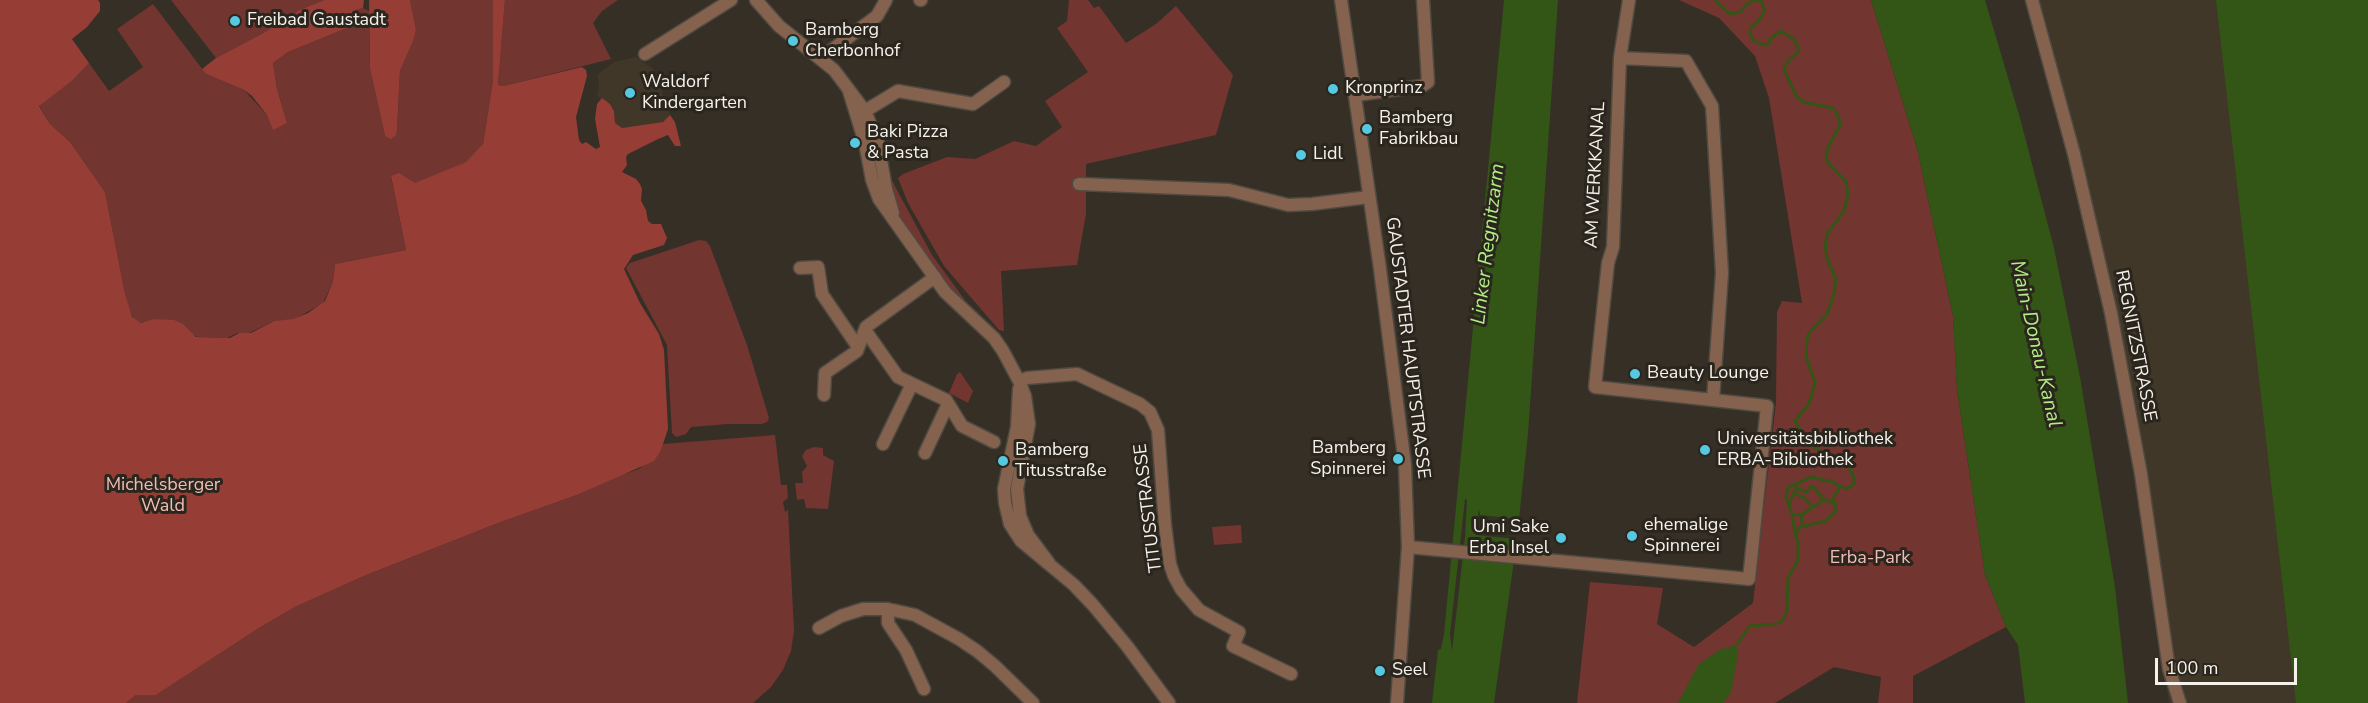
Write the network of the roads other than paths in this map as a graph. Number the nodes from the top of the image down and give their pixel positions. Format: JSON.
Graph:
{"nodes":[{"id":1,"x":731,"y":0,"type":"edge"},
{"id":2,"x":756,"y":0,"type":"edge"},
{"id":3,"x":886,"y":0,"type":"edge"},
{"id":4,"x":1341,"y":0,"type":"edge"},
{"id":5,"x":1423,"y":0,"type":"edge"},
{"id":6,"x":1629,"y":0,"type":"edge"},
{"id":7,"x":2032,"y":0,"type":"edge"},
{"id":8,"x":645,"y":54,"type":"dead end"},
{"id":9,"x":821,"y":58,"type":"junction"},
{"id":10,"x":1620,"y":58,"type":"junction"},
{"id":11,"x":1004,"y":82,"type":"dead end"},
{"id":12,"x":849,"y":91,"type":"junction"},
{"id":13,"x":1356,"y":95,"type":"junction"},
{"id":14,"x":865,"y":111,"type":"junction"},
{"id":15,"x":1079,"y":184,"type":"dead end"},
{"id":16,"x":1369,"y":197,"type":"junction"},
{"id":17,"x":902,"y":233,"type":"junction"},
{"id":18,"x":800,"y":268,"type":"dead end"},
{"id":19,"x":935,"y":277,"type":"junction"},
{"id":20,"x":865,"y":330,"type":"junction"},
{"id":21,"x":858,"y":347,"type":"junction"},
{"id":22,"x":1019,"y":381,"type":"junction"},
{"id":23,"x":912,"y":384,"type":"junction"},
{"id":24,"x":824,"y":395,"type":"dead end"},
{"id":25,"x":1713,"y":400,"type":"junction"},
{"id":26,"x":948,"y":404,"type":"junction"},
{"id":27,"x":994,"y":442,"type":"dead end"},
{"id":28,"x":883,"y":444,"type":"dead end"},
{"id":29,"x":925,"y":453,"type":"dead end"},
{"id":30,"x":1408,"y":547,"type":"junction"},
{"id":31,"x":888,"y":609,"type":"junction"},
{"id":32,"x":819,"y":628,"type":"dead end"},
{"id":33,"x":1291,"y":674,"type":"dead end"},
{"id":34,"x":924,"y":689,"type":"dead end"},
{"id":35,"x":1033,"y":703,"type":"edge"},
{"id":36,"x":1169,"y":703,"type":"edge"},
{"id":37,"x":1397,"y":703,"type":"edge"},
{"id":38,"x":2180,"y":703,"type":"edge"}],
"edges":[{"from":1,"to":8,"type":"street"},
{"from":2,"to":9,"type":"street"},
{"from":3,"to":9,"type":"street"},
{"from":4,"to":13,"type":"street","name":"GAUSTADTER HAUPTSTRASSE"},
{"from":5,"to":13,"type":"street"},
{"from":6,"to":10,"type":"street","name":"AM WERKKANAL"},
{"from":7,"to":38,"type":"street","name":"REGNITZSTRASSE"},
{"from":9,"to":12,"type":"street"},
{"from":10,"to":25,"type":"street"},
{"from":10,"to":25,"type":"street","name":"AM WERKKANAL"},
{"from":11,"to":14,"type":"street"},
{"from":12,"to":14,"type":"street"},
{"from":12,"to":17,"type":"street"},
{"from":13,"to":16,"type":"street","name":"GAUSTADTER HAUPTSTRASSE"},
{"from":14,"to":17,"type":"street"},
{"from":15,"to":16,"type":"street"},
{"from":16,"to":30,"type":"street","name":"GAUSTADTER HAUPTSTRASSE"},
{"from":17,"to":19,"type":"street"},
{"from":18,"to":21,"type":"street"},
{"from":19,"to":20,"type":"street"},
{"from":19,"to":22,"type":"street"},
{"from":20,"to":21,"type":"street"},
{"from":20,"to":23,"type":"street"},
{"from":21,"to":24,"type":"street"},
{"from":22,"to":33,"type":"street","name":"TITUSSTRASSE"},
{"from":22,"to":36,"type":"street"},
{"from":23,"to":26,"type":"street"},
{"from":23,"to":28,"type":"street"},
{"from":25,"to":30,"type":"street"},
{"from":26,"to":27,"type":"street"},
{"from":26,"to":29,"type":"street"},
{"from":30,"to":37,"type":"street","name":"GAUSTADTER HAUPTSTRASSE"},
{"from":31,"to":32,"type":"street"},
{"from":31,"to":34,"type":"street"},
{"from":31,"to":35,"type":"street"}]}
